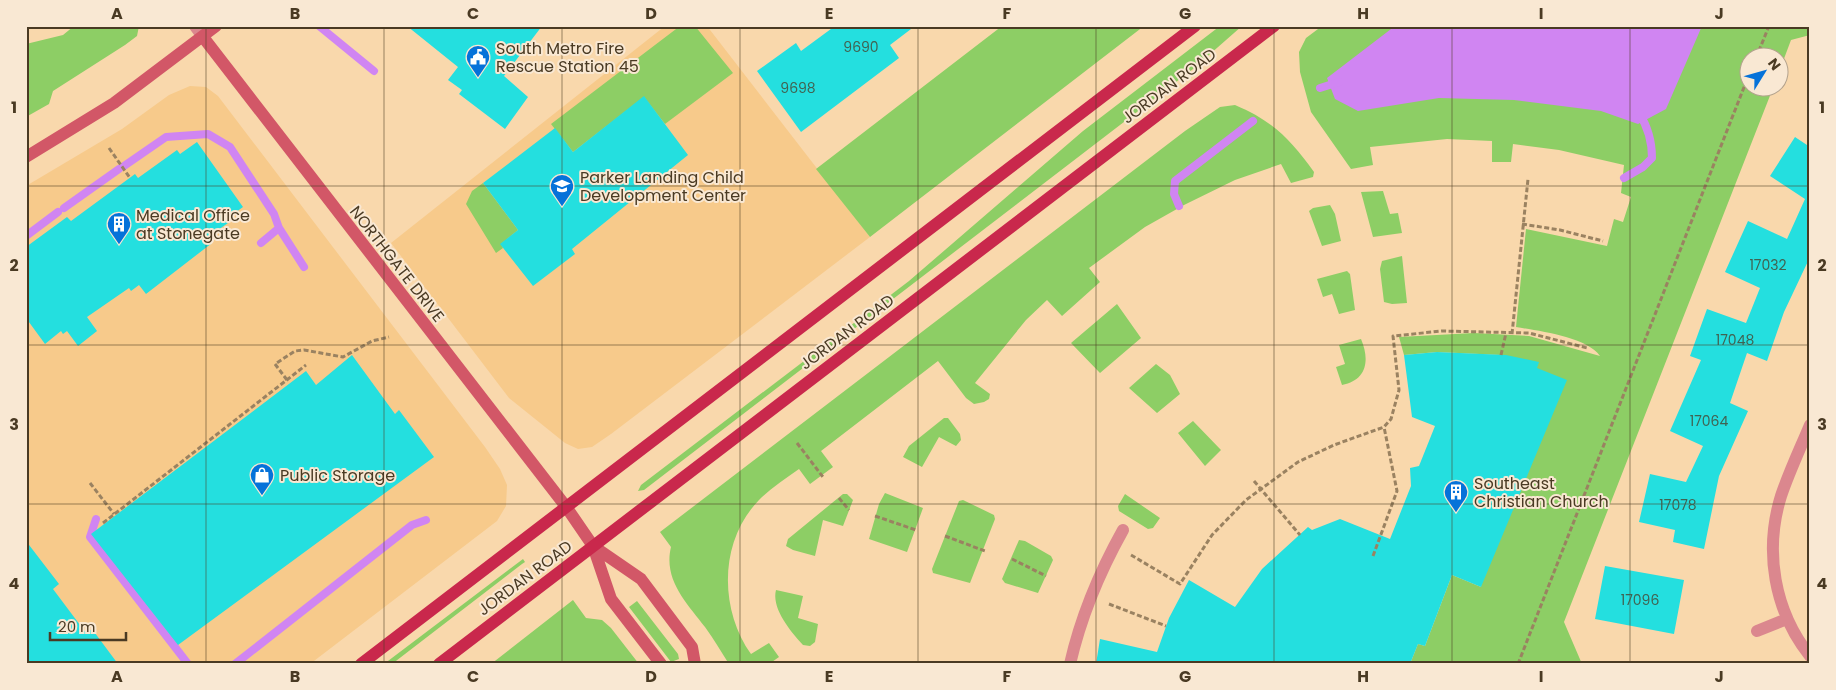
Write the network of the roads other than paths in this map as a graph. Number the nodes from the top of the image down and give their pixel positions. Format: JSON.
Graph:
{"nodes":[{"id":1,"x":195,"y":26,"type":"edge"},
{"id":2,"x":216,"y":26,"type":"edge"},
{"id":3,"x":1195,"y":26,"type":"edge"},
{"id":4,"x":1274,"y":26,"type":"edge"},
{"id":5,"x":203,"y":37,"type":"junction"},
{"id":6,"x":26,"y":157,"type":"edge"},
{"id":7,"x":1810,"y":425,"type":"edge"},
{"id":8,"x":567,"y":508,"type":"junction"},
{"id":9,"x":1122,"y":530,"type":"dead end"},
{"id":10,"x":593,"y":546,"type":"junction"},
{"id":11,"x":1787,"y":619,"type":"junction"},
{"id":12,"x":1757,"y":631,"type":"dead end"},
{"id":13,"x":1810,"y":656,"type":"edge"},
{"id":14,"x":361,"y":664,"type":"edge"},
{"id":15,"x":439,"y":664,"type":"edge"},
{"id":16,"x":661,"y":664,"type":"edge"},
{"id":17,"x":695,"y":664,"type":"edge"},
{"id":18,"x":1070,"y":664,"type":"edge"}],
"edges":[{"from":1,"to":5,"type":"street"},
{"from":2,"to":5,"type":"street"},
{"from":3,"to":8,"type":"main road","name":"JORDAN ROAD"},
{"from":4,"to":10,"type":"main road","name":"JORDAN ROAD"},
{"from":5,"to":6,"type":"street"},
{"from":5,"to":8,"type":"street","name":"NORTHGATE DRIVE"},
{"from":7,"to":11,"type":"street"},
{"from":8,"to":10,"type":"street","name":"NORTHGATE DRIVE"},
{"from":8,"to":14,"type":"main road","name":"JORDAN ROAD"},
{"from":9,"to":18,"type":"street"},
{"from":10,"to":15,"type":"main road","name":"JORDAN ROAD"},
{"from":10,"to":16,"type":"street"},
{"from":10,"to":17,"type":"street"},
{"from":11,"to":12,"type":"street"},
{"from":11,"to":13,"type":"street"}]}
